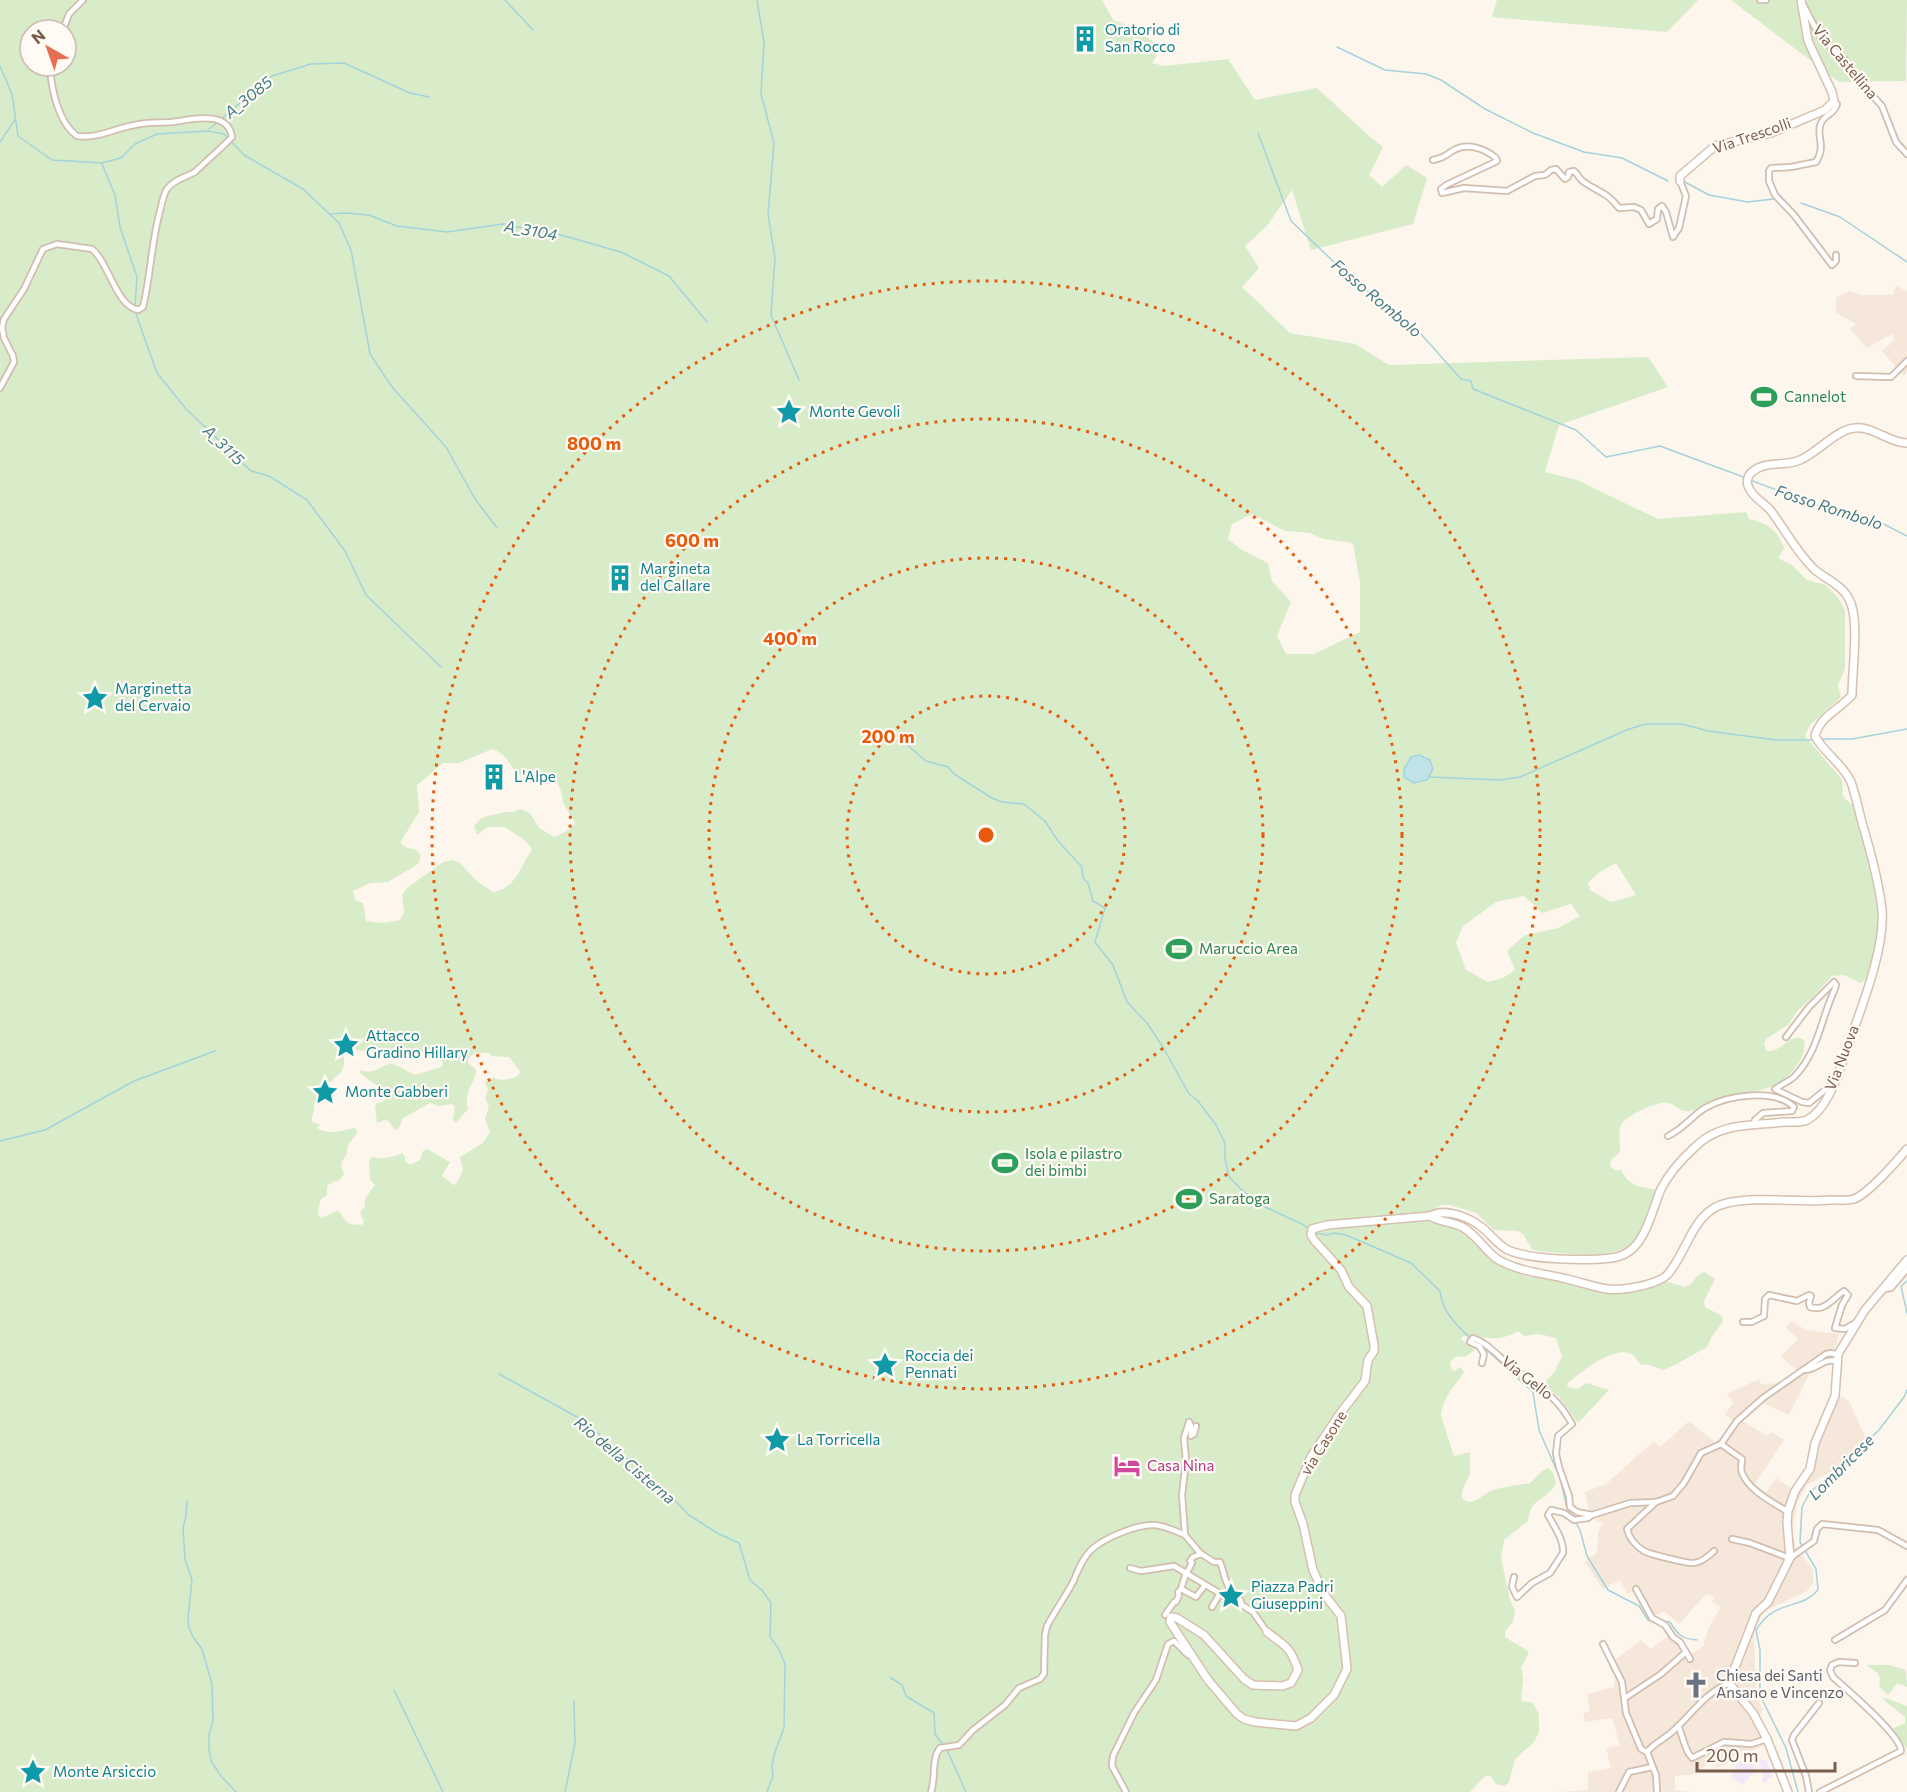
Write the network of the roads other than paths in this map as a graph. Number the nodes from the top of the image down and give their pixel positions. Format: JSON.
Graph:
{"nodes":[{"id":1,"x":83,"y":0,"type":"edge"},
{"id":2,"x":1760,"y":0,"type":"edge"},
{"id":3,"x":1766,"y":0,"type":"edge"},
{"id":4,"x":1801,"y":0,"type":"edge"},
{"id":5,"x":68,"y":18,"type":"edge"},
{"id":6,"x":52,"y":78,"type":"edge"},
{"id":7,"x":1834,"y":101,"type":"junction"},
{"id":8,"x":1907,"y":154,"type":"edge"},
{"id":9,"x":1432,"y":160,"type":"dead end"},
{"id":10,"x":1680,"y":181,"type":"joint"},
{"id":11,"x":1836,"y":255,"type":"dead end"},
{"id":12,"x":1907,"y":361,"type":"edge"},
{"id":13,"x":1856,"y":376,"type":"dead end"},
{"id":14,"x":0,"y":388,"type":"edge"},
{"id":15,"x":1907,"y":443,"type":"edge"},
{"id":16,"x":1786,"y":1037,"type":"dead end"},
{"id":17,"x":1836,"y":1082,"type":"junction"},
{"id":18,"x":1754,"y":1124,"type":"junction"},
{"id":19,"x":1668,"y":1136,"type":"dead end"},
{"id":20,"x":1907,"y":1149,"type":"edge"},
{"id":21,"x":1430,"y":1216,"type":"junction"},
{"id":22,"x":1907,"y":1260,"type":"edge"},
{"id":23,"x":1907,"y":1269,"type":"edge"},
{"id":24,"x":1884,"y":1289,"type":"junction"},
{"id":25,"x":1858,"y":1321,"type":"junction"},
{"id":26,"x":1743,"y":1322,"type":"dead end"},
{"id":27,"x":1837,"y":1358,"type":"junction"},
{"id":28,"x":1482,"y":1363,"type":"dead end"},
{"id":29,"x":1196,"y":1426,"type":"dead end"},
{"id":30,"x":1720,"y":1444,"type":"junction"},
{"id":31,"x":1656,"y":1502,"type":"junction"},
{"id":32,"x":1790,"y":1506,"type":"junction"},
{"id":33,"x":1592,"y":1515,"type":"junction"},
{"id":34,"x":1185,"y":1535,"type":"junction"},
{"id":35,"x":1732,"y":1539,"type":"dead end"},
{"id":36,"x":1907,"y":1546,"type":"edge"},
{"id":37,"x":1714,"y":1551,"type":"dead end"},
{"id":38,"x":1202,"y":1554,"type":"junction"},
{"id":39,"x":1789,"y":1561,"type":"junction"},
{"id":40,"x":1130,"y":1568,"type":"dead end"},
{"id":41,"x":1186,"y":1573,"type":"junction"},
{"id":42,"x":1514,"y":1576,"type":"dead end"},
{"id":43,"x":1907,"y":1580,"type":"edge"},
{"id":44,"x":1205,"y":1585,"type":"junction"},
{"id":45,"x":1181,"y":1589,"type":"junction"},
{"id":46,"x":1636,"y":1589,"type":"dead end"},
{"id":47,"x":1238,"y":1594,"type":"junction"},
{"id":48,"x":1226,"y":1596,"type":"junction"},
{"id":49,"x":1212,"y":1607,"type":"dead end"},
{"id":50,"x":1165,"y":1615,"type":"dead end"},
{"id":51,"x":1267,"y":1632,"type":"joint"},
{"id":52,"x":1835,"y":1640,"type":"dead end"},
{"id":53,"x":1603,"y":1644,"type":"dead end"},
{"id":54,"x":1686,"y":1653,"type":"junction"},
{"id":55,"x":1690,"y":1659,"type":"dead end"},
{"id":56,"x":1194,"y":1661,"type":"junction"},
{"id":57,"x":1855,"y":1663,"type":"dead end"},
{"id":58,"x":1729,"y":1683,"type":"junction"},
{"id":59,"x":1625,"y":1698,"type":"junction"},
{"id":60,"x":1819,"y":1703,"type":"dead end"},
{"id":61,"x":1678,"y":1726,"type":"junction"},
{"id":62,"x":1767,"y":1738,"type":"junction"},
{"id":63,"x":1647,"y":1752,"type":"junction"},
{"id":64,"x":1652,"y":1767,"type":"junction"},
{"id":65,"x":932,"y":1792,"type":"edge"},
{"id":66,"x":1126,"y":1792,"type":"edge"},
{"id":67,"x":1619,"y":1792,"type":"edge"},
{"id":68,"x":1657,"y":1792,"type":"edge"},
{"id":69,"x":1788,"y":1792,"type":"edge"},
{"id":70,"x":1809,"y":1792,"type":"edge"},
{"id":71,"x":1820,"y":1792,"type":"edge"}],
"edges":[{"from":1,"to":5,"type":"street"},
{"from":2,"to":3,"type":"street"},
{"from":4,"to":7,"type":"street"},
{"from":4,"to":8,"type":"street","name":"Via Castellina"},
{"from":6,"to":14,"type":"street"},
{"from":7,"to":10,"type":"street","name":"Via Trescolli"},
{"from":7,"to":11,"type":"street"},
{"from":9,"to":10,"type":"street","name":"Via Trescolli"},
{"from":12,"to":13,"type":"street"},
{"from":15,"to":17,"type":"street","name":"Via Nuova"},
{"from":16,"to":17,"type":"street"},
{"from":17,"to":18,"type":"street","name":"Via Nuova"},
{"from":18,"to":19,"type":"street"},
{"from":18,"to":21,"type":"street","name":"Via Nuova"},
{"from":20,"to":21,"type":"street"},
{"from":21,"to":56,"type":"street","name":"via Casone"},
{"from":22,"to":24,"type":"street"},
{"from":23,"to":24,"type":"street"},
{"from":24,"to":25,"type":"street"},
{"from":25,"to":26,"type":"street"},
{"from":25,"to":27,"type":"street"},
{"from":27,"to":30,"type":"street"},
{"from":27,"to":32,"type":"street"},
{"from":28,"to":33,"type":"street","name":"Via Gello"},
{"from":29,"to":34,"type":"street"},
{"from":30,"to":31,"type":"street"},
{"from":30,"to":32,"type":"street"},
{"from":31,"to":33,"type":"street"},
{"from":31,"to":37,"type":"street"},
{"from":32,"to":39,"type":"street"},
{"from":33,"to":42,"type":"street"},
{"from":34,"to":38,"type":"street","name":"via Casone"},
{"from":34,"to":65,"type":"street"},
{"from":35,"to":39,"type":"street"},
{"from":36,"to":39,"type":"street"},
{"from":38,"to":41,"type":"street"},
{"from":38,"to":47,"type":"street","name":"via Casone"},
{"from":39,"to":58,"type":"street"},
{"from":40,"to":41,"type":"street"},
{"from":41,"to":44,"type":"street"},
{"from":41,"to":45,"type":"street"},
{"from":43,"to":52,"type":"street"},
{"from":44,"to":45,"type":"street"},
{"from":44,"to":48,"type":"street"},
{"from":45,"to":50,"type":"street"},
{"from":46,"to":54,"type":"street"},
{"from":47,"to":48,"type":"street"},
{"from":47,"to":51,"type":"street","name":"via Casone"},
{"from":48,"to":49,"type":"street"},
{"from":51,"to":56,"type":"street","name":"via Casone"},
{"from":53,"to":59,"type":"street"},
{"from":54,"to":55,"type":"street"},
{"from":54,"to":59,"type":"street"},
{"from":56,"to":66,"type":"street"},
{"from":57,"to":71,"type":"street"},
{"from":58,"to":61,"type":"street"},
{"from":58,"to":62,"type":"street"},
{"from":59,"to":63,"type":"street"},
{"from":60,"to":70,"type":"street"},
{"from":61,"to":62,"type":"street"},
{"from":61,"to":63,"type":"street"},
{"from":62,"to":69,"type":"street"},
{"from":63,"to":64,"type":"street"},
{"from":64,"to":67,"type":"street"},
{"from":64,"to":68,"type":"street"}]}
